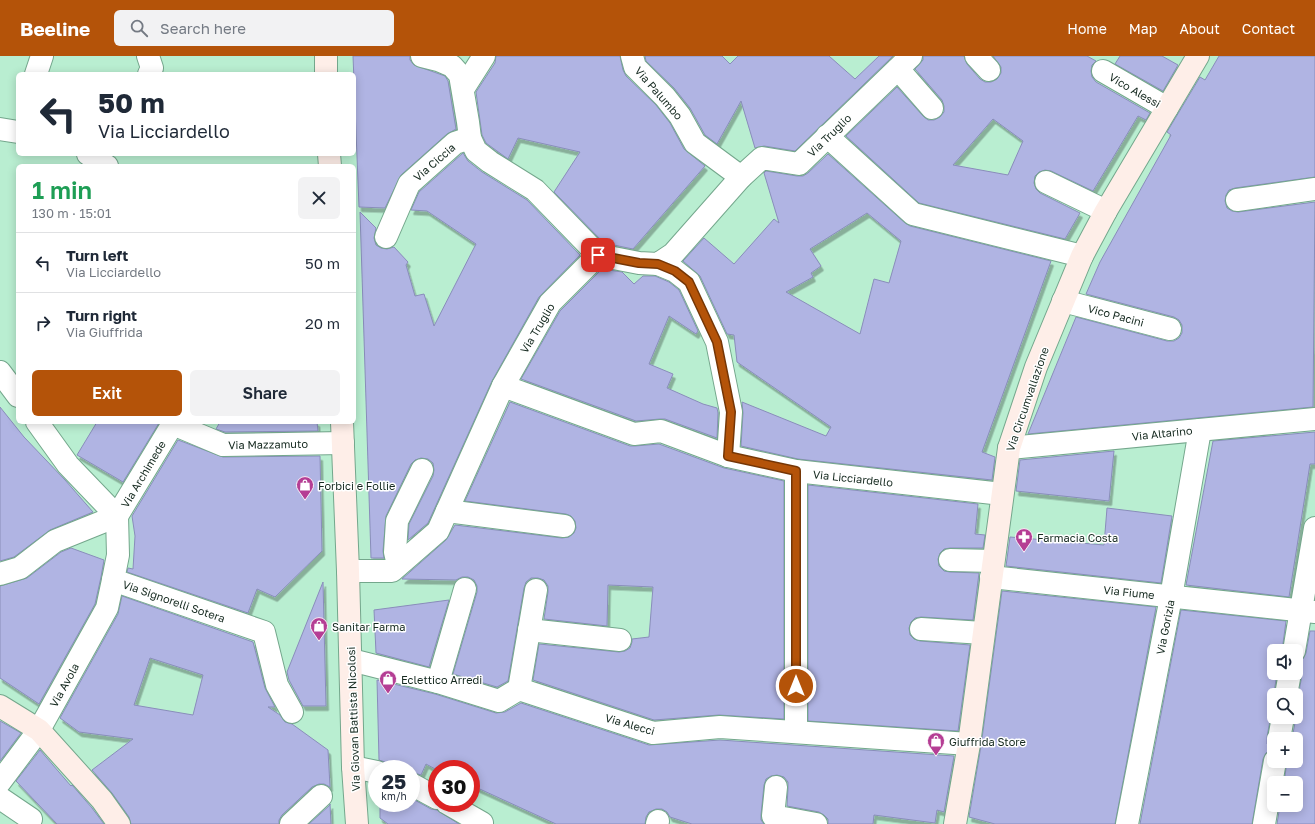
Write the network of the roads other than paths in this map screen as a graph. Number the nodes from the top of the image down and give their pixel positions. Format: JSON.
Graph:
{"nodes":[{"id":1,"x":148,"y":56,"type":"edge"},
{"id":2,"x":326,"y":56,"type":"edge"},
{"id":3,"x":422,"y":56,"type":"edge"},
{"id":4,"x":484,"y":56,"type":"edge"},
{"id":5,"x":632,"y":56,"type":"edge"},
{"id":6,"x":1198,"y":56,"type":"edge"},
{"id":7,"x":905,"y":62,"type":"edge"},
{"id":8,"x":1103,"y":71,"type":"dead end"},
{"id":9,"x":150,"y":72,"type":"edge"},
{"id":10,"x":326,"y":72,"type":"edge"},
{"id":11,"x":463,"y":89,"type":"junction"},
{"id":12,"x":932,"y":108,"type":"dead end"},
{"id":13,"x":1167,"y":108,"type":"junction"},
{"id":14,"x":827,"y":136,"type":"junction"},
{"id":15,"x":470,"y":138,"type":"junction"},
{"id":16,"x":91,"y":156,"type":"edge"},
{"id":17,"x":104,"y":164,"type":"edge"},
{"id":18,"x":741,"y":177,"type":"junction"},
{"id":19,"x":1046,"y":182,"type":"dead end"},
{"id":20,"x":1315,"y":189,"type":"edge"},
{"id":21,"x":1237,"y":200,"type":"dead end"},
{"id":22,"x":1106,"y":211,"type":"junction"},
{"id":23,"x":386,"y":237,"type":"dead end"},
{"id":24,"x":598,"y":255,"type":"junction"},
{"id":25,"x":1082,"y":256,"type":"junction"},
{"id":26,"x":658,"y":264,"type":"junction"},
{"id":27,"x":1063,"y":301,"type":"junction"},
{"id":28,"x":1170,"y":329,"type":"dead end"},
{"id":29,"x":0,"y":372,"type":"edge"},
{"id":30,"x":503,"y":386,"type":"junction"},
{"id":31,"x":16,"y":393,"type":"edge"},
{"id":32,"x":1315,"y":419,"type":"edge"},
{"id":33,"x":38,"y":424,"type":"edge"},
{"id":34,"x":173,"y":424,"type":"edge"},
{"id":35,"x":176,"y":424,"type":"edge"},
{"id":36,"x":342,"y":424,"type":"edge"},
{"id":37,"x":1200,"y":430,"type":"junction"},
{"id":38,"x":343,"y":443,"type":"junction"},
{"id":39,"x":1009,"y":448,"type":"junction"},
{"id":40,"x":728,"y":456,"type":"junction"},
{"id":41,"x":422,"y":470,"type":"dead end"},
{"id":42,"x":796,"y":471,"type":"junction"},
{"id":43,"x":1002,"y":494,"type":"junction"},
{"id":44,"x":447,"y":511,"type":"junction"},
{"id":45,"x":118,"y":516,"type":"junction"},
{"id":46,"x":564,"y":526,"type":"dead end"},
{"id":47,"x":1315,"y":528,"type":"edge"},
{"id":48,"x":950,"y":560,"type":"dead end"},
{"id":49,"x":398,"y":565,"type":"junction"},
{"id":50,"x":992,"y":569,"type":"junction"},
{"id":51,"x":348,"y":571,"type":"junction"},
{"id":52,"x":0,"y":574,"type":"edge"},
{"id":53,"x":113,"y":580,"type":"junction"},
{"id":54,"x":465,"y":589,"type":"dead end"},
{"id":55,"x":536,"y":590,"type":"dead end"},
{"id":56,"x":1171,"y":597,"type":"junction"},
{"id":57,"x":1308,"y":612,"type":"edge"},
{"id":58,"x":921,"y":629,"type":"dead end"},
{"id":59,"x":529,"y":630,"type":"junction"},
{"id":60,"x":983,"y":633,"type":"junction"},
{"id":61,"x":620,"y":640,"type":"dead end"},
{"id":62,"x":1297,"y":644,"type":"edge"},
{"id":63,"x":351,"y":660,"type":"junction"},
{"id":64,"x":438,"y":682,"type":"junction"},
{"id":65,"x":518,"y":689,"type":"junction"},
{"id":66,"x":0,"y":706,"type":"edge"},
{"id":67,"x":292,"y":712,"type":"dead end"},
{"id":68,"x":39,"y":730,"type":"junction"},
{"id":69,"x":796,"y":732,"type":"junction"},
{"id":70,"x":969,"y":744,"type":"junction"},
{"id":71,"x":354,"y":767,"type":"junction"},
{"id":72,"x":1274,"y":768,"type":"edge"},
{"id":73,"x":368,"y":770,"type":"edge"},
{"id":74,"x":0,"y":782,"type":"edge"},
{"id":75,"x":776,"y":787,"type":"dead end"},
{"id":76,"x":321,"y":796,"type":"dead end"},
{"id":77,"x":0,"y":798,"type":"edge"},
{"id":78,"x":463,"y":812,"type":"edge"},
{"id":79,"x":31,"y":819,"type":"dead end"},
{"id":80,"x":361,"y":821,"type":"edge"},
{"id":81,"x":482,"y":823,"type":"dead end"},
{"id":82,"x":120,"y":824,"type":"edge"},
{"id":83,"x":291,"y":824,"type":"edge"},
{"id":84,"x":816,"y":824,"type":"edge"},
{"id":85,"x":955,"y":824,"type":"edge"},
{"id":86,"x":1127,"y":824,"type":"edge"},
{"id":87,"x":1264,"y":824,"type":"edge"}],
"edges":[{"from":1,"to":9,"type":"street"},
{"from":2,"to":10,"type":"street"},
{"from":3,"to":11,"type":"street"},
{"from":4,"to":11,"type":"street"},
{"from":5,"to":18,"type":"street","name":"Via Palumbo"},
{"from":6,"to":13,"type":"street","name":"Via Circumvallazione"},
{"from":7,"to":12,"type":"street"},
{"from":7,"to":14,"type":"street","name":"Via Truglio"},
{"from":8,"to":13,"type":"street","name":"Vico Alessi"},
{"from":11,"to":15,"type":"street"},
{"from":13,"to":22,"type":"street","name":"Via Circumvallazione"},
{"from":14,"to":18,"type":"street","name":"Via Truglio"},
{"from":14,"to":25,"type":"street"},
{"from":15,"to":23,"type":"street","name":"Via Ciccia"},
{"from":15,"to":24,"type":"street"},
{"from":16,"to":17,"type":"street"},
{"from":18,"to":26,"type":"street","name":"Via Truglio"},
{"from":19,"to":22,"type":"street"},
{"from":20,"to":21,"type":"street"},
{"from":22,"to":25,"type":"street","name":"Via Circumvallazione"},
{"from":24,"to":26,"type":"street"},
{"from":24,"to":30,"type":"street","name":"Via Truglio"},
{"from":25,"to":27,"type":"street","name":"Via Circumvallazione"},
{"from":26,"to":40,"type":"street"},
{"from":27,"to":28,"type":"street","name":"Vico Pacini"},
{"from":27,"to":39,"type":"street","name":"Via Circumvallazione"},
{"from":29,"to":31,"type":"street"},
{"from":30,"to":40,"type":"street","name":"Via Licciardello"},
{"from":30,"to":44,"type":"street","name":"Via Truglio"},
{"from":32,"to":37,"type":"street","name":"Via Altarino"},
{"from":33,"to":45,"type":"street"},
{"from":34,"to":45,"type":"street","name":"Via Archimede"},
{"from":35,"to":38,"type":"street","name":"Via Mazzamuto"},
{"from":36,"to":38,"type":"street","name":"Via Giovan Battista Nicolosi"},
{"from":37,"to":39,"type":"street","name":"Via Altarino"},
{"from":37,"to":56,"type":"street","name":"Via Gorizia"},
{"from":38,"to":51,"type":"street","name":"Via Giovan Battista Nicolosi"},
{"from":39,"to":43,"type":"street","name":"Via Circumvallazione"},
{"from":40,"to":42,"type":"street","name":"Via Licciardello"},
{"from":41,"to":49,"type":"street"},
{"from":42,"to":43,"type":"street","name":"Via Licciardello"},
{"from":42,"to":69,"type":"street"},
{"from":43,"to":50,"type":"street","name":"Via Circumvallazione"},
{"from":44,"to":46,"type":"street"},
{"from":44,"to":49,"type":"street","name":"Via Truglio"},
{"from":45,"to":52,"type":"street","name":"Via Archimede"},
{"from":45,"to":53,"type":"street","name":"Via Signorelli Sotera"},
{"from":47,"to":57,"type":"street"},
{"from":48,"to":50,"type":"street","name":"Via Fiume"},
{"from":49,"to":51,"type":"street","name":"Via Truglio"},
{"from":50,"to":56,"type":"street","name":"Via Fiume"},
{"from":50,"to":60,"type":"street","name":"Via Circumvallazione"},
{"from":51,"to":63,"type":"street","name":"Via Giovan Battista Nicolosi"},
{"from":53,"to":67,"type":"street","name":"Via Signorelli Sotera"},
{"from":53,"to":68,"type":"street","name":"Via Avola"},
{"from":54,"to":64,"type":"street"},
{"from":55,"to":59,"type":"street"},
{"from":56,"to":57,"type":"street","name":"Via Fiume"},
{"from":56,"to":86,"type":"street","name":"Via Gorizia"},
{"from":57,"to":62,"type":"street"},
{"from":58,"to":60,"type":"street"},
{"from":59,"to":61,"type":"street"},
{"from":59,"to":65,"type":"street"},
{"from":60,"to":70,"type":"street","name":"Via Circumvallazione"},
{"from":63,"to":64,"type":"street"},
{"from":63,"to":71,"type":"street","name":"Via Giovan Battista Nicolosi"},
{"from":64,"to":65,"type":"street"},
{"from":65,"to":69,"type":"street","name":"Via Alecci"},
{"from":66,"to":68,"type":"street"},
{"from":68,"to":74,"type":"street","name":"Via Avola"},
{"from":68,"to":82,"type":"street"},
{"from":69,"to":70,"type":"street","name":"Via Alecci"},
{"from":70,"to":85,"type":"street","name":"Via Circumvallazione"},
{"from":71,"to":73,"type":"street"},
{"from":71,"to":80,"type":"street","name":"Via Giovan Battista Nicolosi"},
{"from":72,"to":87,"type":"street"},
{"from":75,"to":84,"type":"street"},
{"from":76,"to":83,"type":"street"},
{"from":77,"to":79,"type":"street"},
{"from":78,"to":81,"type":"street"}]}
